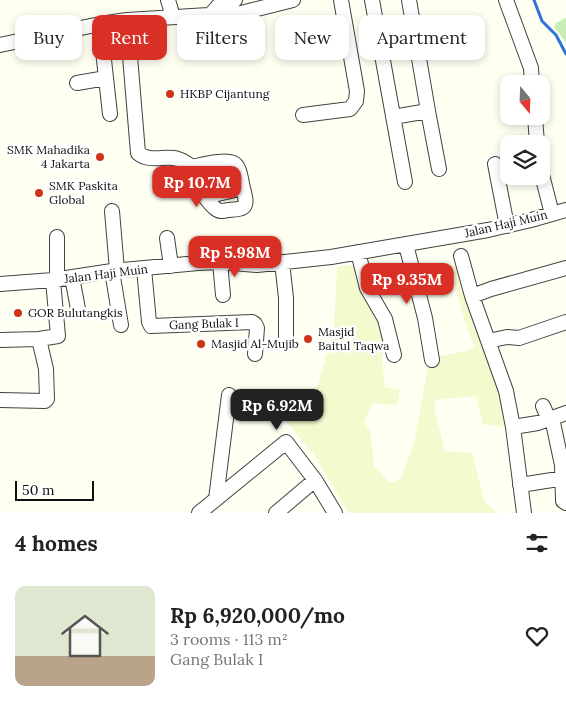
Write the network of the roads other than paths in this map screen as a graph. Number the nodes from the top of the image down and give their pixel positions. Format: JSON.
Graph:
{"nodes":[{"id":1,"x":168,"y":0,"type":"edge"},
{"id":2,"x":235,"y":0,"type":"edge"},
{"id":3,"x":293,"y":0,"type":"edge"},
{"id":4,"x":341,"y":0,"type":"edge"},
{"id":5,"x":372,"y":0,"type":"edge"},
{"id":6,"x":409,"y":0,"type":"edge"},
{"id":7,"x":506,"y":0,"type":"edge"},
{"id":8,"x":211,"y":14,"type":"junction"},
{"id":9,"x":167,"y":17,"type":"edge"},
{"id":10,"x":173,"y":17,"type":"junction"},
{"id":11,"x":92,"y":24,"type":"edge"},
{"id":12,"x":0,"y":45,"type":"edge"},
{"id":13,"x":108,"y":60,"type":"edge"},
{"id":14,"x":112,"y":60,"type":"edge"},
{"id":15,"x":120,"y":60,"type":"edge"},
{"id":16,"x":531,"y":75,"type":"edge"},
{"id":17,"x":106,"y":78,"type":"junction"},
{"id":18,"x":77,"y":83,"type":"dead end"},
{"id":19,"x":428,"y":112,"type":"junction"},
{"id":20,"x":303,"y":115,"type":"dead end"},
{"id":21,"x":393,"y":117,"type":"junction"},
{"id":22,"x":495,"y":164,"type":"dead end"},
{"id":23,"x":192,"y":167,"type":"junction"},
{"id":24,"x":439,"y":169,"type":"dead end"},
{"id":25,"x":405,"y":182,"type":"dead end"},
{"id":26,"x":548,"y":185,"type":"edge"},
{"id":27,"x":243,"y":188,"type":"junction"},
{"id":28,"x":205,"y":197,"type":"junction"},
{"id":29,"x":112,"y":211,"type":"dead end"},
{"id":30,"x":562,"y":214,"type":"edge"},
{"id":31,"x":507,"y":226,"type":"junction"},
{"id":32,"x":57,"y":237,"type":"dead end"},
{"id":33,"x":167,"y":238,"type":"dead end"},
{"id":34,"x":406,"y":245,"type":"junction"},
{"id":35,"x":358,"y":252,"type":"junction"},
{"id":36,"x":461,"y":256,"type":"dead end"},
{"id":37,"x":220,"y":262,"type":"junction"},
{"id":38,"x":282,"y":262,"type":"junction"},
{"id":39,"x":171,"y":266,"type":"junction"},
{"id":40,"x":144,"y":268,"type":"junction"},
{"id":41,"x":566,"y":268,"type":"edge"},
{"id":42,"x":115,"y":270,"type":"junction"},
{"id":43,"x":72,"y":277,"type":"junction"},
{"id":44,"x":55,"y":280,"type":"junction"},
{"id":45,"x":0,"y":284,"type":"edge"},
{"id":46,"x":223,"y":296,"type":"dead end"},
{"id":47,"x":472,"y":296,"type":"junction"},
{"id":48,"x":78,"y":309,"type":"dead end"},
{"id":49,"x":566,"y":322,"type":"edge"},
{"id":50,"x":121,"y":325,"type":"dead end"},
{"id":51,"x":40,"y":339,"type":"junction"},
{"id":52,"x":0,"y":340,"type":"edge"},
{"id":53,"x":488,"y":341,"type":"junction"},
{"id":54,"x":286,"y":343,"type":"dead end"},
{"id":55,"x":255,"y":354,"type":"dead end"},
{"id":56,"x":394,"y":355,"type":"dead end"},
{"id":57,"x":432,"y":360,"type":"dead end"},
{"id":58,"x":228,"y":395,"type":"dead end"},
{"id":59,"x":0,"y":400,"type":"edge"},
{"id":60,"x":543,"y":406,"type":"dead end"},
{"id":61,"x":566,"y":413,"type":"edge"},
{"id":62,"x":550,"y":419,"type":"junction"},
{"id":63,"x":513,"y":427,"type":"junction"},
{"id":64,"x":315,"y":480,"type":"junction"},
{"id":65,"x":563,"y":480,"type":"junction"},
{"id":66,"x":520,"y":485,"type":"junction"},
{"id":67,"x":216,"y":499,"type":"junction"},
{"id":68,"x":566,"y":503,"type":"edge"},
{"id":69,"x":199,"y":513,"type":"edge"},
{"id":70,"x":276,"y":513,"type":"edge"},
{"id":71,"x":335,"y":513,"type":"edge"},
{"id":72,"x":524,"y":513,"type":"edge"}],
"edges":[{"from":1,"to":10,"type":"street"},
{"from":2,"to":8,"type":"street"},
{"from":3,"to":8,"type":"street"},
{"from":4,"to":20,"type":"street"},
{"from":5,"to":21,"type":"street"},
{"from":6,"to":19,"type":"street"},
{"from":7,"to":16,"type":"street"},
{"from":8,"to":10,"type":"street"},
{"from":9,"to":10,"type":"street"},
{"from":11,"to":12,"type":"street"},
{"from":13,"to":17,"type":"street"},
{"from":14,"to":17,"type":"street"},
{"from":15,"to":23,"type":"street"},
{"from":17,"to":18,"type":"street"},
{"from":19,"to":21,"type":"street"},
{"from":19,"to":24,"type":"street"},
{"from":21,"to":25,"type":"street"},
{"from":22,"to":31,"type":"street"},
{"from":23,"to":27,"type":"street"},
{"from":23,"to":28,"type":"street"},
{"from":26,"to":30,"type":"street"},
{"from":27,"to":28,"type":"street"},
{"from":27,"to":28,"type":"street"},
{"from":29,"to":42,"type":"street"},
{"from":30,"to":31,"type":"street","name":"Jalan Haji Muin"},
{"from":31,"to":34,"type":"street","name":"Jalan Haji Muin"},
{"from":32,"to":44,"type":"street"},
{"from":33,"to":39,"type":"street"},
{"from":34,"to":35,"type":"street","name":"Jalan Haji Muin"},
{"from":34,"to":57,"type":"street"},
{"from":35,"to":38,"type":"street","name":"Jalan Haji Muin"},
{"from":35,"to":56,"type":"street"},
{"from":36,"to":47,"type":"street"},
{"from":37,"to":38,"type":"street","name":"Jalan Haji Muin"},
{"from":37,"to":39,"type":"street","name":"Jalan Haji Muin"},
{"from":37,"to":46,"type":"street"},
{"from":38,"to":54,"type":"street"},
{"from":39,"to":40,"type":"street","name":"Jalan Haji Muin"},
{"from":40,"to":42,"type":"street","name":"Jalan Haji Muin"},
{"from":40,"to":55,"type":"street","name":"Gang Bulak I"},
{"from":41,"to":47,"type":"street"},
{"from":42,"to":43,"type":"street","name":"Jalan Haji Muin"},
{"from":42,"to":50,"type":"street"},
{"from":43,"to":44,"type":"street","name":"Jalan Haji Muin"},
{"from":43,"to":48,"type":"street"},
{"from":44,"to":45,"type":"street","name":"Jalan Haji Muin"},
{"from":44,"to":51,"type":"street"},
{"from":47,"to":53,"type":"street"},
{"from":49,"to":53,"type":"street"},
{"from":51,"to":52,"type":"street"},
{"from":51,"to":59,"type":"street"},
{"from":53,"to":63,"type":"street"},
{"from":58,"to":67,"type":"street"},
{"from":60,"to":62,"type":"street"},
{"from":61,"to":62,"type":"street"},
{"from":62,"to":63,"type":"street"},
{"from":62,"to":65,"type":"street"},
{"from":63,"to":66,"type":"street"},
{"from":64,"to":67,"type":"street"},
{"from":64,"to":70,"type":"street"},
{"from":64,"to":71,"type":"street"},
{"from":65,"to":66,"type":"street"},
{"from":65,"to":68,"type":"street"},
{"from":66,"to":72,"type":"street"},
{"from":67,"to":69,"type":"street"}]}
